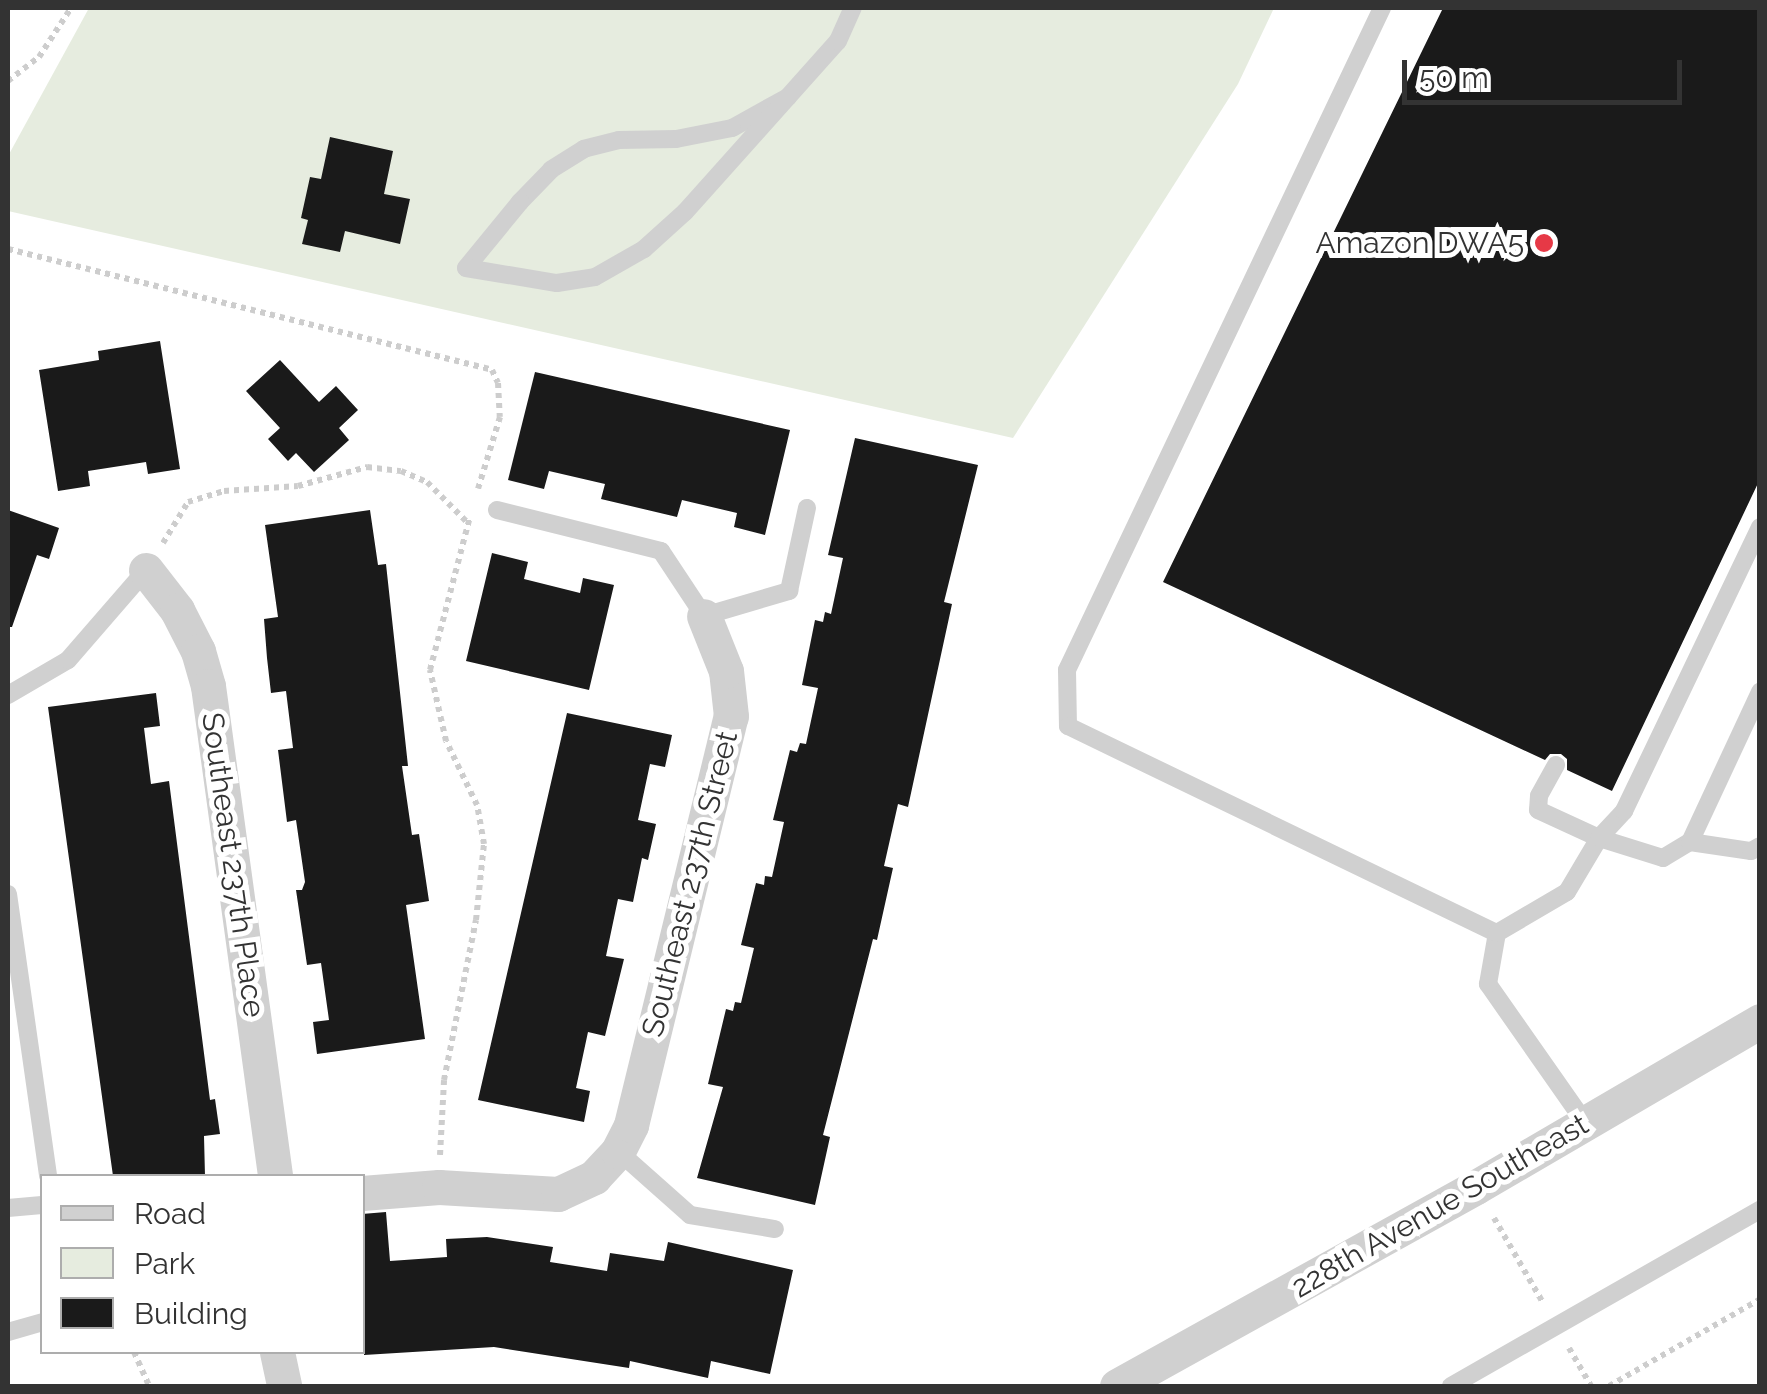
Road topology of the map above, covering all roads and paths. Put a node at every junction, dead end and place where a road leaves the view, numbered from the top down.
1 (71, 8) edge
2 (853, 8) edge
3 (1382, 8) edge
4 (8, 81) edge
5 (788, 96) junction
6 (8, 248) edge
7 (807, 508) dead end
8 (497, 510) joint
9 (468, 524) junction
10 (1760, 527) edge
11 (146, 570) junction
12 (704, 616) junction
13 (1760, 692) edge
14 (8, 695) edge
15 (1556, 765) dead end
16 (1598, 838) junction
17 (1690, 842) junction
18 (1760, 846) edge
19 (8, 894) edge
20 (1497, 933) junction
21 (1760, 1021) edge
22 (1586, 1124) junction
23 (618, 1151) junction
24 (48, 1174) edge
25 (275, 1174) edge
26 (438, 1187) junction
27 (1476, 1187) junction
28 (365, 1192) edge
29 (40, 1206) edge
30 (8, 1208) edge
31 (1760, 1210) edge
32 (775, 1229) dead end
33 (1760, 1299) edge
34 (40, 1323) edge
35 (1556, 1326) junction
36 (8, 1332) edge
37 (135, 1354) edge
38 (276, 1354) edge
39 (149, 1386) edge
40 (284, 1386) edge
41 (1117, 1386) edge
42 (1451, 1386) edge
43 (1590, 1386) edge
44 (1609, 1386) edge

1 - 4 path
2 - 5 lane
3 - 20 lane
5 - 5 lane
6 - 9 path
7 - 12 lane
8 - 9 path
8 - 12 lane
9 - 11 path
9 - 26 path
10 - 16 lane
11 - 14 lane
11 - 25 street, Southeast 237th Place
12 - 23 street, Southeast 237th Street
13 - 17 lane
15 - 16 lane
16 - 17 lane
16 - 20 lane
17 - 18 lane
19 - 24 lane
20 - 22 lane
21 - 22 street, 228th Avenue Southeast
22 - 27 street, 228th Avenue Southeast
23 - 26 street
23 - 32 lane
26 - 28 street
27 - 35 path
27 - 41 street, 228th Avenue Southeast
29 - 30 lane
31 - 35 lane
33 - 44 path
34 - 36 lane
35 - 42 lane
35 - 43 path
37 - 39 path
38 - 40 street

